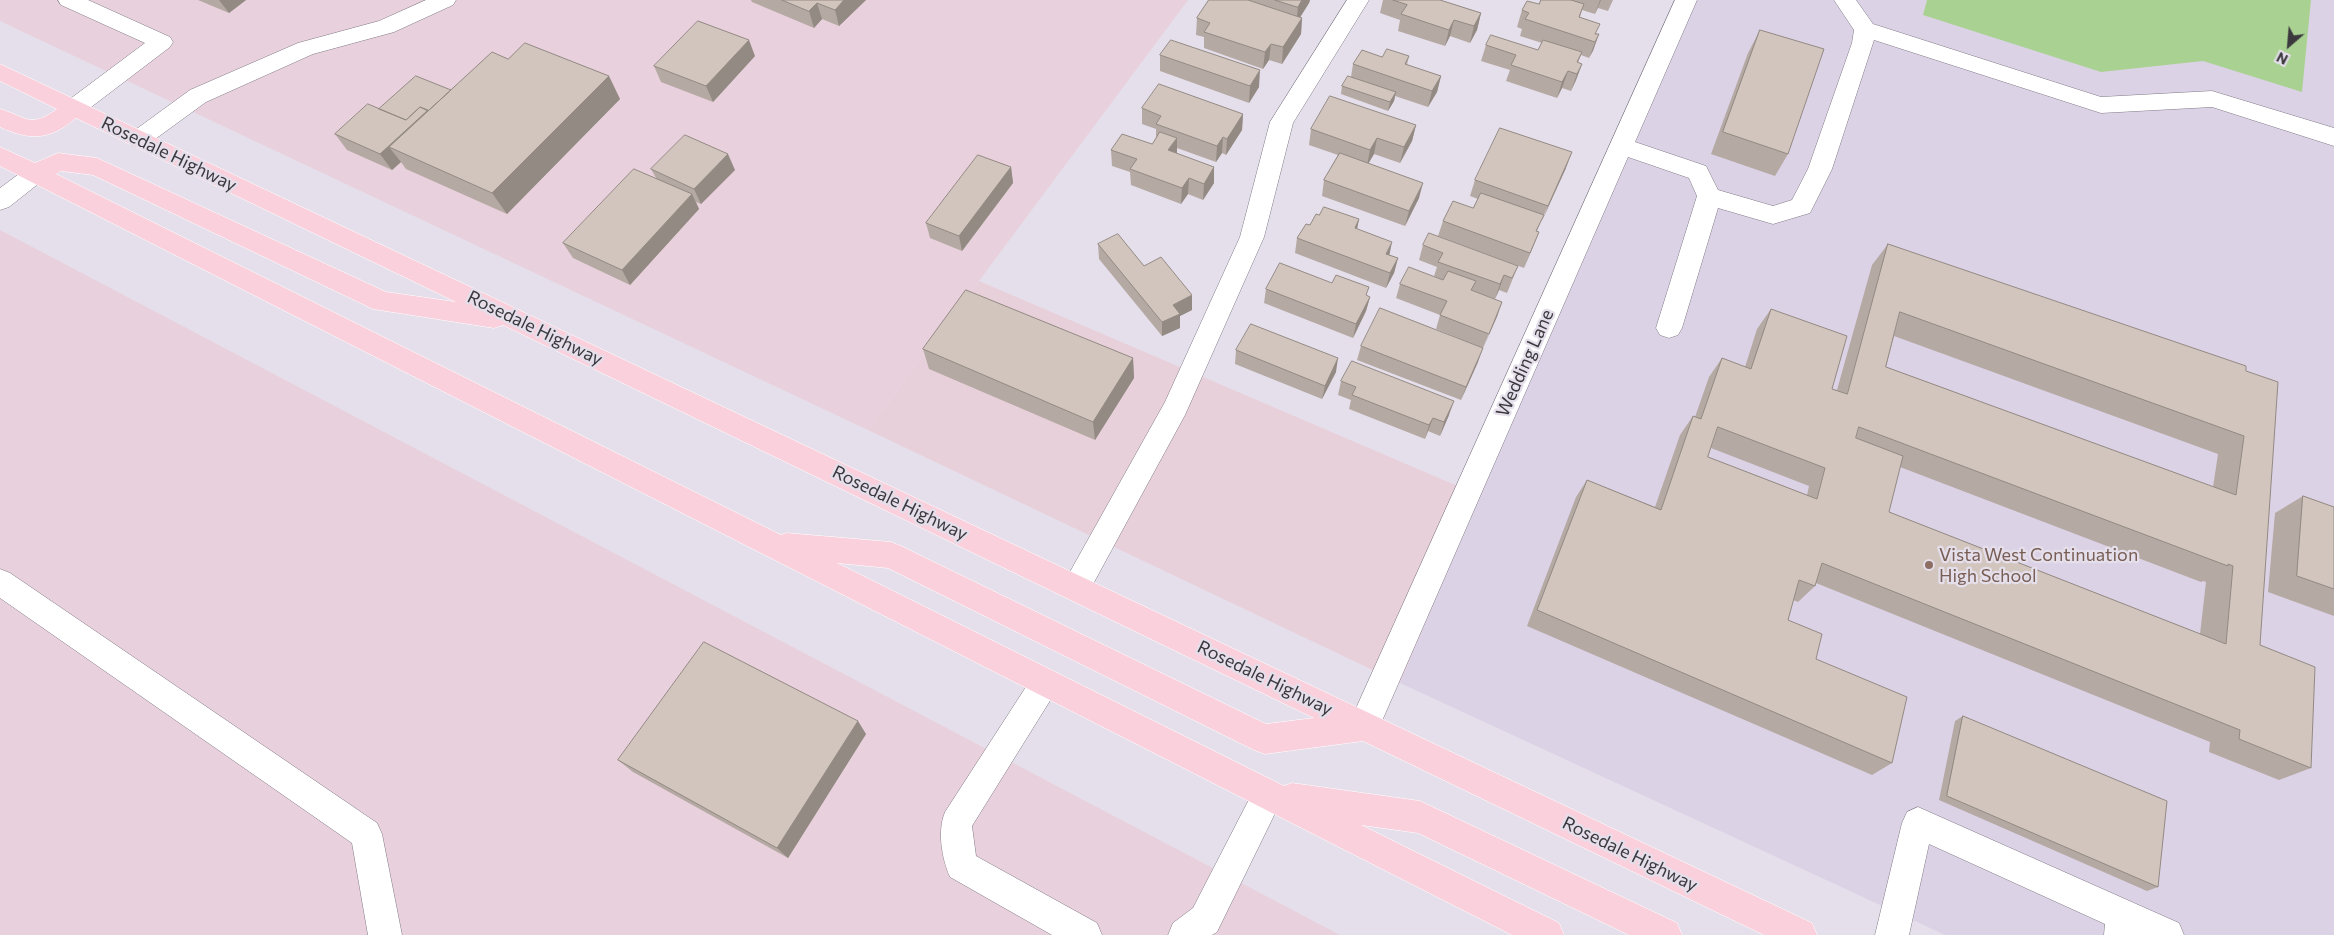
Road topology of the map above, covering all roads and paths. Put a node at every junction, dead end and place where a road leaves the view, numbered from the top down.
1 (69, 0) edge
2 (445, 0) edge
3 (1358, 0) edge
4 (1686, 0) edge
5 (1845, 0) edge
6 (1865, 29) junction
7 (0, 72) edge
8 (74, 108) junction
9 (0, 117) edge
10 (2334, 137) edge
11 (139, 139) junction
12 (1621, 146) junction
13 (0, 156) edge
14 (35, 174) junction
15 (1709, 196) junction
16 (0, 201) edge
17 (520, 321) junction
18 (1668, 328) dead end
19 (772, 545) junction
20 (0, 582) edge
21 (1076, 588) junction
22 (1046, 683) junction
23 (1364, 726) junction
24 (1268, 795) junction
25 (2122, 925) edge
26 (385, 935) edge
27 (1085, 935) edge
28 (1185, 935) edge
29 (1547, 935) edge
30 (1665, 935) edge
31 (1800, 935) edge
32 (1892, 935) edge
33 (2167, 935) edge

1 - 8 street
2 - 11 street
3 - 21 street
4 - 12 street, Wedding Lane
5 - 6 street
6 - 10 street
6 - 15 street
7 - 8 main road, Rosedale Highway
8 - 9 main road
8 - 11 main road, Rosedale Highway
11 - 17 main road, Rosedale Highway
12 - 15 street
12 - 23 street, Wedding Lane
13 - 14 main road
14 - 16 street
14 - 17 main road
14 - 19 main road
15 - 18 street
17 - 21 main road, Rosedale Highway
19 - 22 main road
19 - 23 main road
20 - 26 street
21 - 23 main road, Rosedale Highway
22 - 24 main road
22 - 27 street
23 - 31 main road, Rosedale Highway
24 - 28 street
24 - 29 main road
24 - 30 main road
25 - 32 street
25 - 33 street

